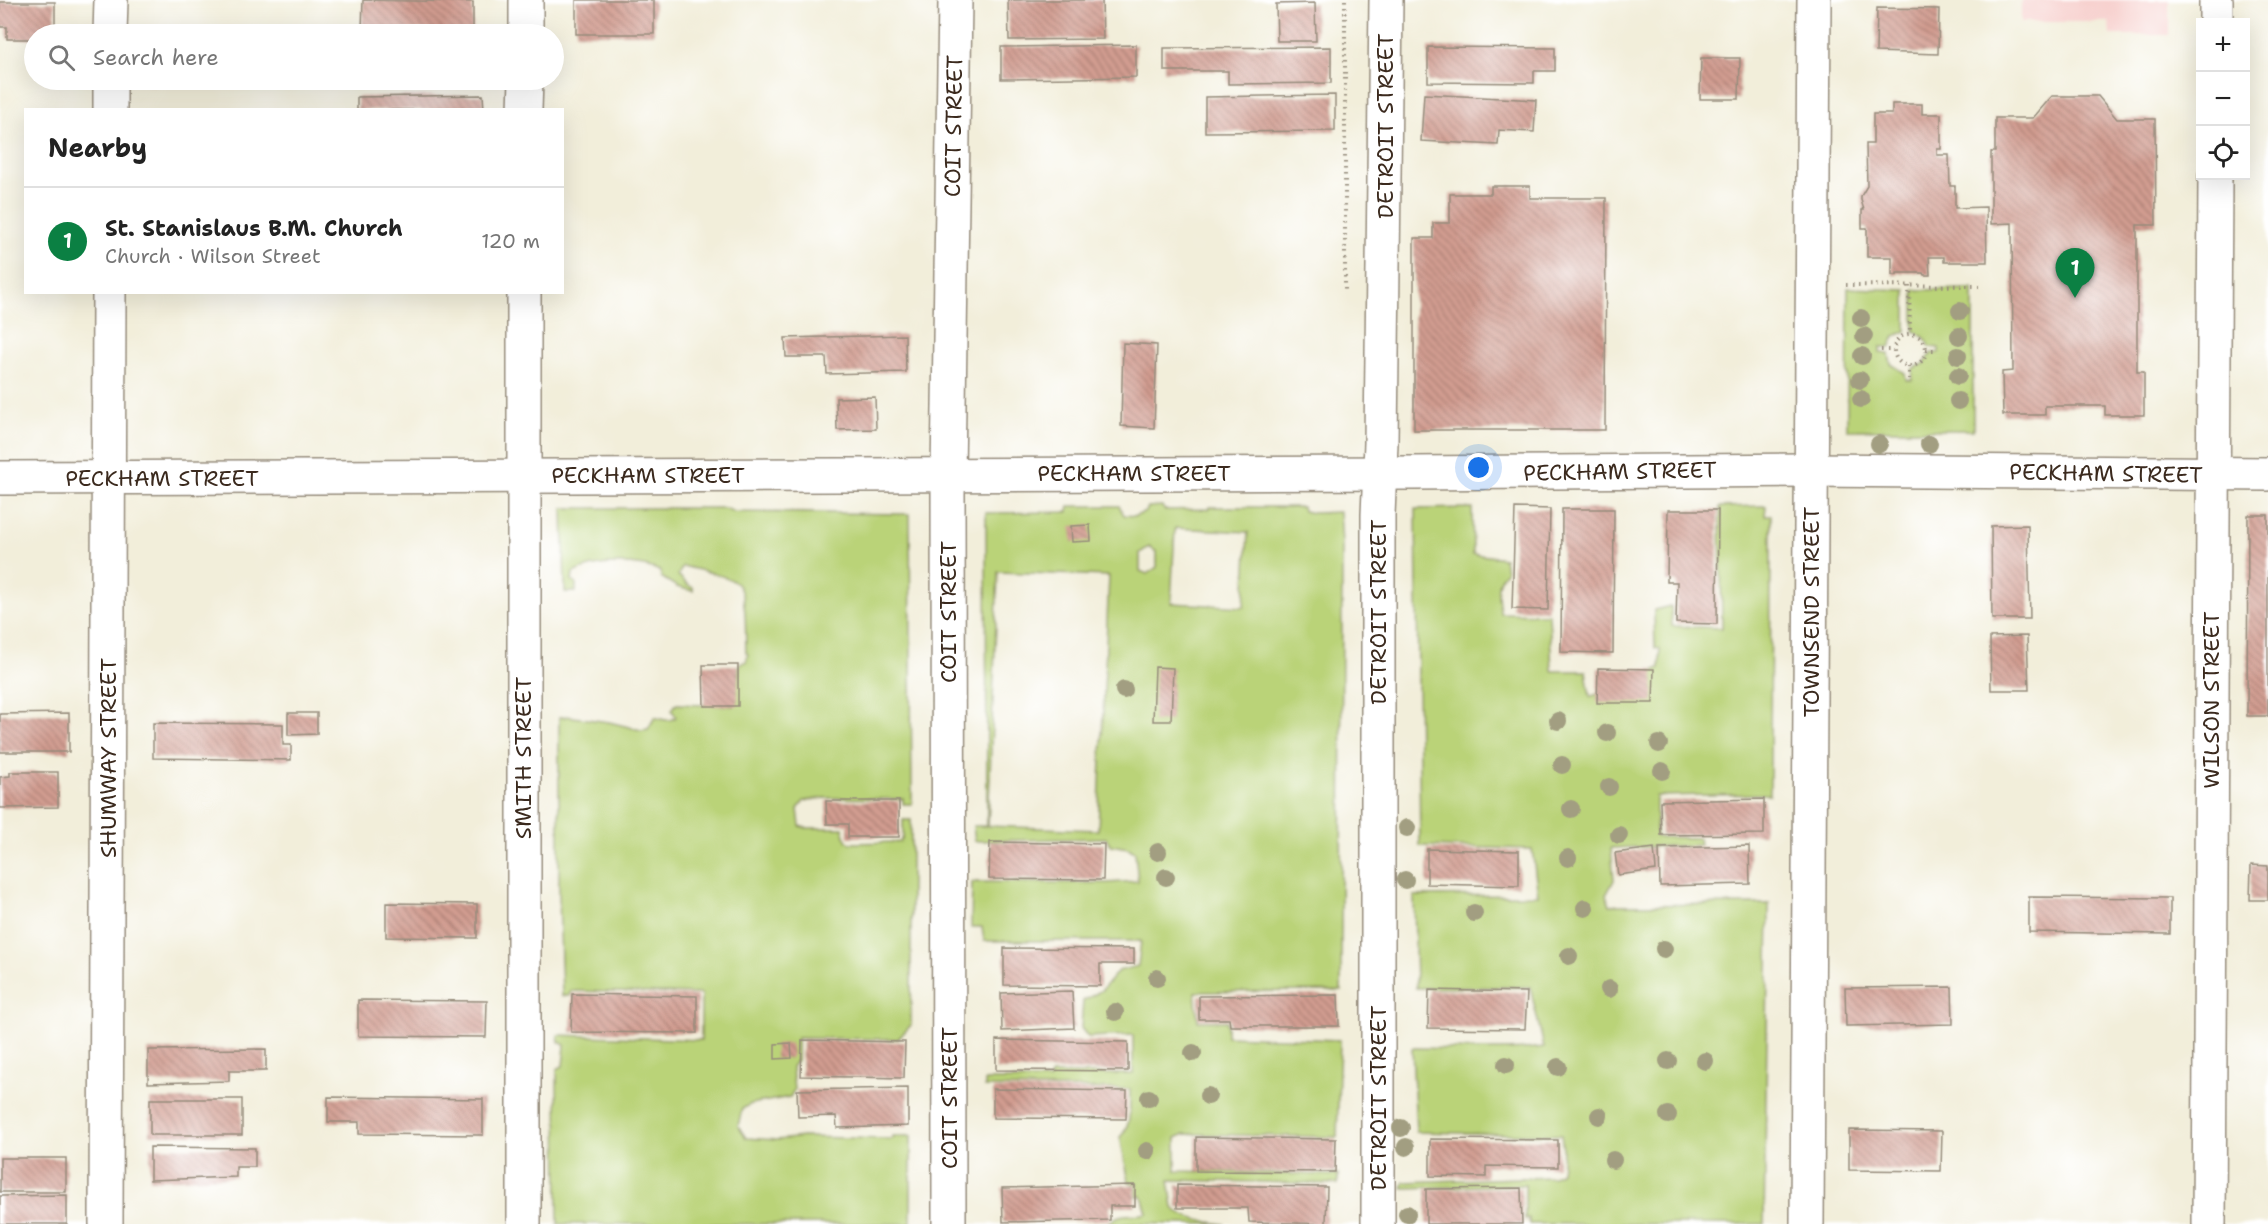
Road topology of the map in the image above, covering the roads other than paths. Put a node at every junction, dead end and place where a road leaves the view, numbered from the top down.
1 (111, 0) edge
2 (526, 0) edge
3 (955, 0) edge
4 (1386, 0) edge
5 (1814, 0) edge
6 (2216, 0) edge
7 (2216, 18) edge
8 (110, 24) edge
9 (526, 24) edge
10 (110, 90) edge
11 (526, 90) edge
12 (110, 108) edge
13 (525, 108) edge
14 (2215, 180) edge
15 (110, 294) edge
16 (524, 294) edge
17 (1812, 470) junction
18 (1381, 472) junction
19 (948, 474) junction
20 (2212, 474) junction
21 (2268, 474) edge
22 (523, 476) junction
23 (0, 478) edge
24 (109, 478) junction
25 (106, 1224) edge
26 (524, 1224) edge
27 (949, 1224) edge
28 (1378, 1224) edge
29 (1807, 1224) edge
30 (2209, 1224) edge

1 - 8 street
2 - 9 street
3 - 19 street, COIT STREET
4 - 18 street, DETROIT STREET
5 - 17 street, TOWNSEND STREET
6 - 7 street
10 - 12 street
11 - 13 street
14 - 20 street, WILSON STREET
15 - 24 street, SHUMWAY STREET
16 - 22 street, SMITH STREET
17 - 18 street, PECKHAM STREET
17 - 20 street, PECKHAM STREET
17 - 29 street, TOWNSEND STREET
18 - 19 street, PECKHAM STREET
18 - 28 street, DETROIT STREET
19 - 22 street, PECKHAM STREET
19 - 27 street, COIT STREET
20 - 21 street, PECKHAM STREET
20 - 30 street, WILSON STREET
22 - 24 street, PECKHAM STREET
22 - 26 street, SMITH STREET
23 - 24 street, PECKHAM STREET
24 - 25 street, SHUMWAY STREET

